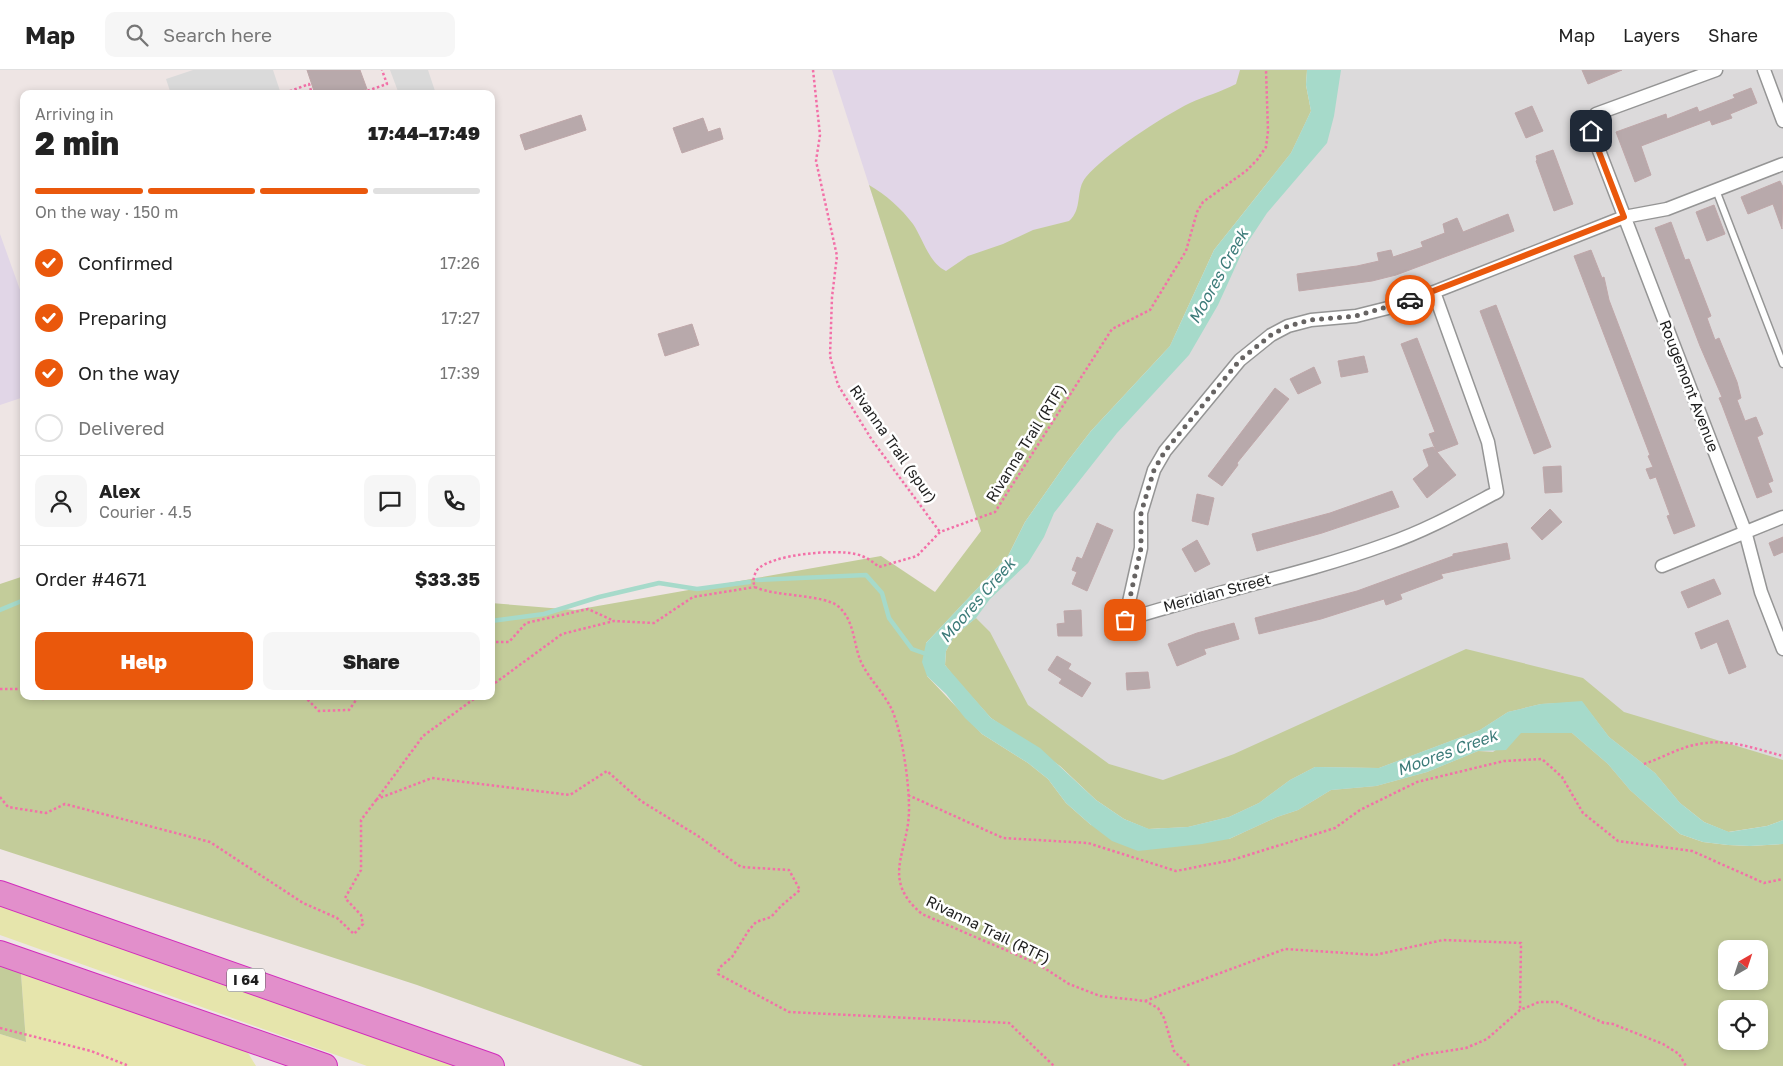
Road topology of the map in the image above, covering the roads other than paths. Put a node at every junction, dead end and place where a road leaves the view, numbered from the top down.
1 (1716, 70) edge
2 (1764, 70) edge
3 (1783, 121) edge
4 (1783, 164) edge
5 (1716, 190) junction
6 (1624, 217) junction
7 (1434, 292) junction
8 (1783, 364) edge
9 (1783, 517) edge
10 (1745, 531) junction
11 (1662, 566) dead end
12 (1783, 649) edge
13 (0, 893) edge
14 (0, 953) edge
15 (325, 1066) edge
16 (492, 1066) edge

1 - 6 street, Rougemont Avenue
2 - 3 street
4 - 5 street, Meridian Street
5 - 6 street, Meridian Street
5 - 8 lane
6 - 7 street, Meridian Street
6 - 10 street, Rougemont Avenue
7 - 7 street, Meridian Street
9 - 10 street
10 - 11 street
10 - 12 street, Rougemont Avenue
13 - 16 highway, I 64
14 - 15 highway

